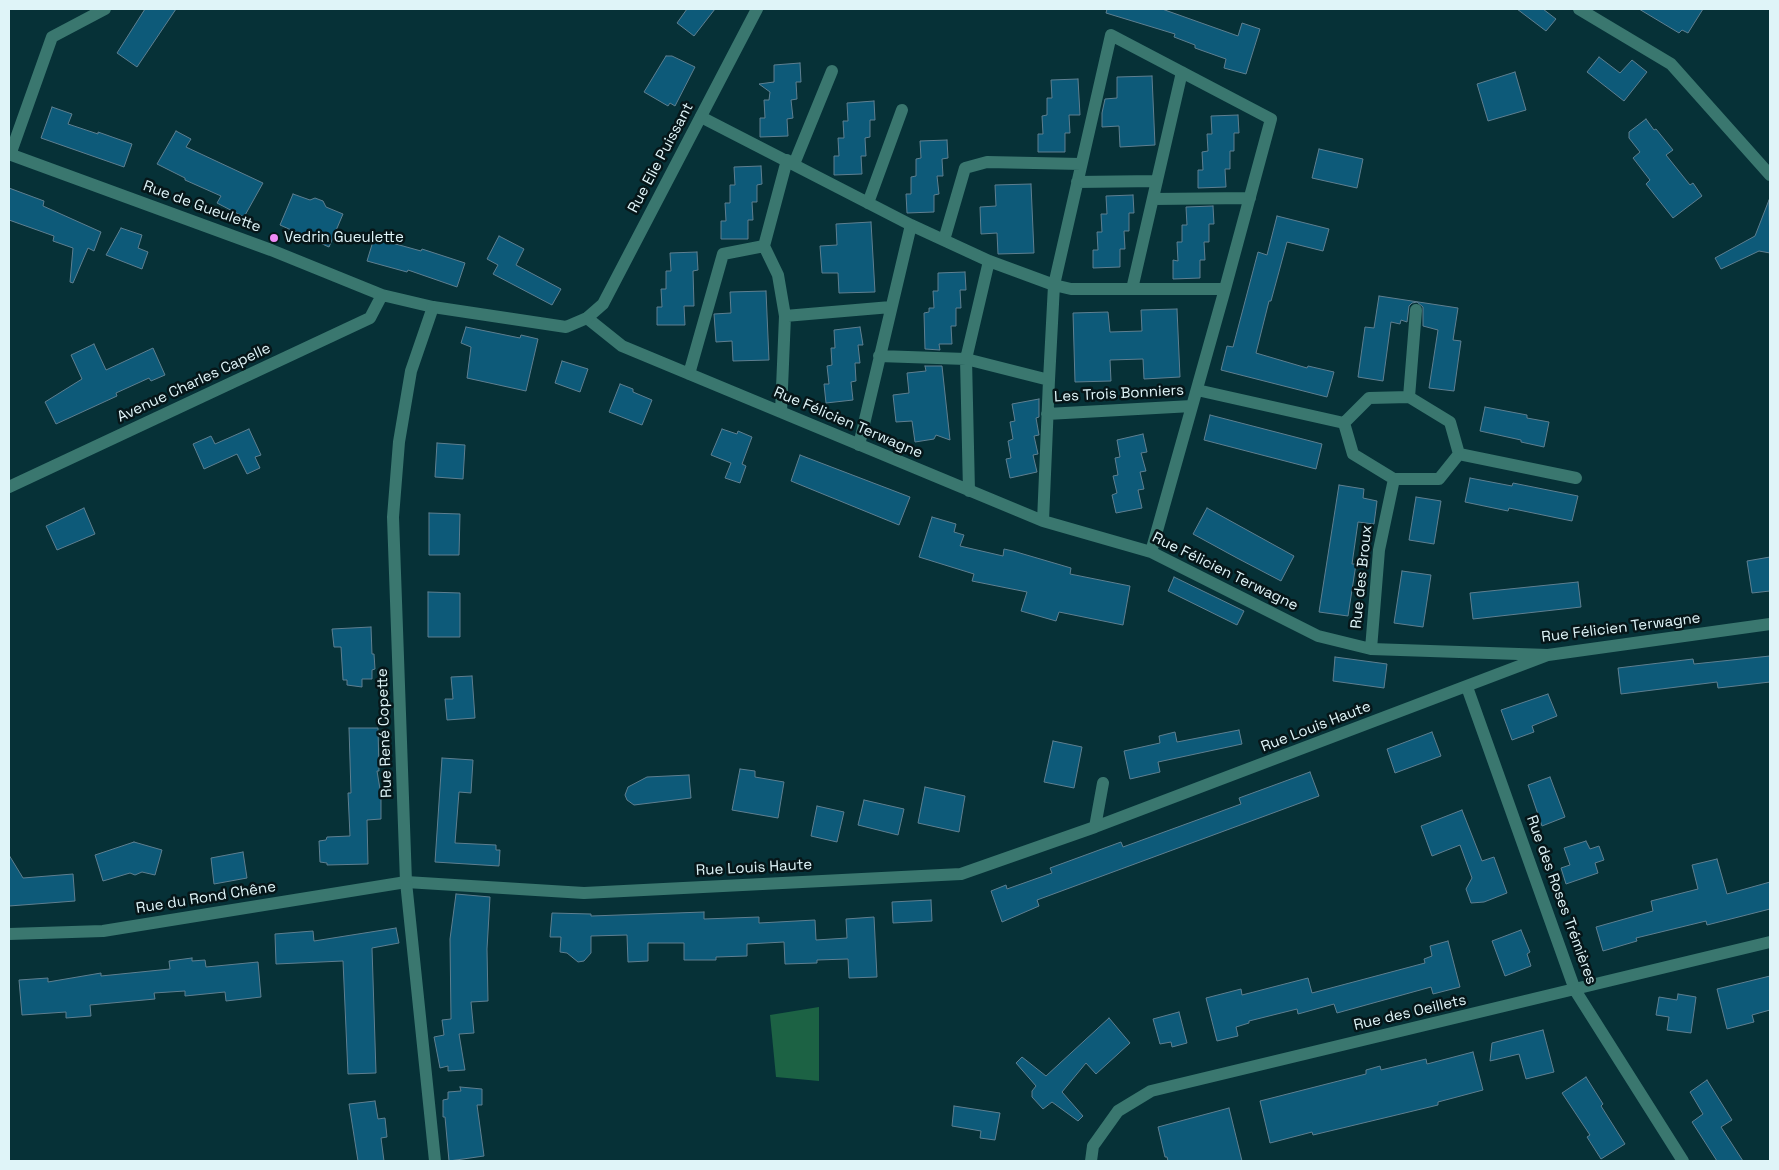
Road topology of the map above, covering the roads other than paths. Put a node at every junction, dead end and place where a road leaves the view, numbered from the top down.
1 (105, 9) edge
2 (757, 9) edge
3 (1579, 9) edge
4 (832, 71) dead end
5 (1182, 72) junction
6 (902, 110) dead end
7 (702, 117) junction
8 (9, 155) edge
9 (791, 162) junction
10 (1081, 164) junction
11 (1770, 175) edge
12 (1157, 181) junction
13 (1077, 182) junction
14 (1250, 198) junction
15 (1153, 199) junction
16 (868, 202) junction
17 (911, 225) junction
18 (944, 240) junction
19 (764, 246) junction
20 (989, 261) junction
21 (1054, 285) junction
22 (1132, 289) junction
23 (1226, 289) junction
24 (382, 295) junction
25 (433, 307) junction
26 (891, 307) junction
27 (1416, 310) dead end
28 (785, 316) junction
29 (587, 318) junction
30 (879, 356) junction
31 (966, 359) junction
32 (689, 374) junction
33 (1048, 380) junction
34 (1197, 390) junction
35 (1409, 397) junction
36 (1192, 406) junction
37 (780, 412) junction
38 (1047, 414) junction
39 (1344, 423) junction
40 (859, 445) junction
41 (1459, 454) junction
42 (1576, 478) dead end
43 (1394, 479) junction
44 (9, 487) edge
45 (969, 491) junction
46 (1043, 522) junction
47 (1152, 552) junction
48 (1770, 624) edge
49 (1371, 649) junction
50 (1548, 655) junction
51 (1468, 687) junction
52 (1103, 783) dead end
53 (1095, 827) junction
54 (406, 882) junction
55 (9, 934) edge
56 (1770, 942) edge
57 (1575, 990) junction
58 (435, 1161) edge
59 (1091, 1161) edge
60 (1683, 1161) edge

1 - 8 street
2 - 7 street, Rue Elie Puissant
3 - 11 street
4 - 9 street
5 - 10 street, Les Trois Bonniers
5 - 12 street
5 - 14 street, Les Trois Bonniers
6 - 16 street
7 - 9 street
7 - 29 street, Rue Elie Puissant
8 - 24 street, Rue de Gueulette
9 - 16 street
9 - 19 street
10 - 13 street, Les Trois Bonniers
10 - 18 street
12 - 13 street
12 - 15 street
13 - 21 street, Les Trois Bonniers
14 - 15 street
14 - 23 street, Les Trois Bonniers
15 - 22 street
16 - 17 street
17 - 18 street
17 - 26 street
18 - 20 street
19 - 28 street
19 - 32 street
20 - 21 street
20 - 31 street
21 - 22 street
21 - 33 street, Les Trois Bonniers
22 - 23 street
23 - 34 street, Les Trois Bonniers
24 - 25 street, Rue de Gueulette
24 - 44 street, Avenue Charles Capelle
25 - 29 street, Rue de Gueulette
25 - 54 street, Rue René Copette
26 - 28 street
26 - 30 street
27 - 35 street
28 - 37 street
29 - 32 street, Rue Félicien Terwagne
30 - 31 street, Les Trois Bonniers
30 - 40 street
31 - 33 street, Les Trois Bonniers
31 - 45 street
32 - 37 street, Rue Félicien Terwagne
33 - 38 street, Les Trois Bonniers
34 - 36 street, Les Trois Bonniers
34 - 39 street
35 - 39 street
35 - 41 street
36 - 38 street, Les Trois Bonniers
36 - 47 street, Les Trois Bonniers
37 - 40 street, Rue Félicien Terwagne
38 - 46 street, Les Trois Bonniers
39 - 43 street
40 - 45 street, Rue Félicien Terwagne
41 - 42 street
41 - 43 street
43 - 49 street, Rue des Broux
45 - 46 street, Rue Félicien Terwagne
46 - 47 street, Rue Félicien Terwagne
47 - 49 street, Rue Félicien Terwagne
48 - 50 street, Rue Félicien Terwagne
49 - 50 street, Rue Félicien Terwagne
50 - 51 street, Rue Louis Haute
51 - 53 street, Rue Louis Haute
51 - 57 street, Rue des Roses Trémières
52 - 53 street
53 - 54 street, Rue Louis Haute
54 - 55 street, Rue du Rond Chêne
54 - 58 street, Rue René Copette
56 - 57 street, Rue des Oeillets
57 - 59 street, Rue des Oeillets
57 - 60 street, Rue des Roses Trémières

